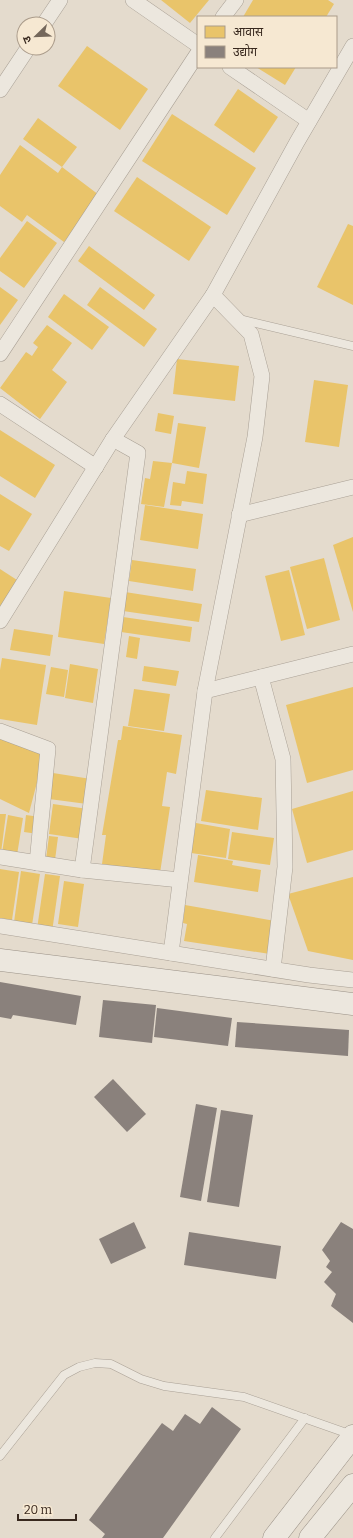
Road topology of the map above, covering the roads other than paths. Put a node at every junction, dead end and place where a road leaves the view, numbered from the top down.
1 (60, 0) edge
2 (133, 0) edge
3 (236, 0) edge
4 (49, 16) edge
5 (224, 16) edge
6 (197, 44) edge
7 (353, 46) edge
8 (197, 55) edge
9 (23, 56) edge
10 (231, 68) edge
11 (0, 90) edge
12 (308, 121) junction
13 (213, 295) junction
14 (235, 318) junction
15 (353, 346) edge
16 (0, 354) edge
17 (0, 404) edge
18 (113, 439) junction
19 (96, 467) junction
20 (353, 487) edge
21 (239, 515) junction
22 (0, 621) edge
23 (353, 654) edge
24 (261, 677) junction
25 (205, 691) junction
26 (0, 731) edge
27 (0, 857) edge
28 (36, 863) junction
29 (82, 870) junction
30 (180, 880) junction
31 (0, 926) edge
32 (171, 953) junction
33 (0, 960) edge
34 (273, 969) junction
35 (353, 980) edge
36 (353, 1004) edge
37 (305, 1418) junction
38 (353, 1436) edge
39 (0, 1456) edge
40 (353, 1485) edge
41 (215, 1538) edge
42 (274, 1538) edge
43 (310, 1538) edge

1 - 4 street
2 - 6 street
3 - 5 street
7 - 12 street
8 - 16 street
9 - 11 street
10 - 12 street
12 - 13 street
13 - 14 street
13 - 18 street
14 - 15 lane
14 - 21 street
17 - 19 street
18 - 19 street
18 - 29 street
19 - 22 street
20 - 21 street
21 - 25 street
23 - 24 street
24 - 25 street
24 - 34 street
25 - 30 street
26 - 28 street
27 - 28 street
28 - 29 street
29 - 30 street
30 - 32 street
31 - 32 street
32 - 34 street
33 - 36 main road
34 - 35 street
37 - 38 lane
37 - 39 lane
37 - 41 lane
38 - 42 main road
40 - 43 main road

